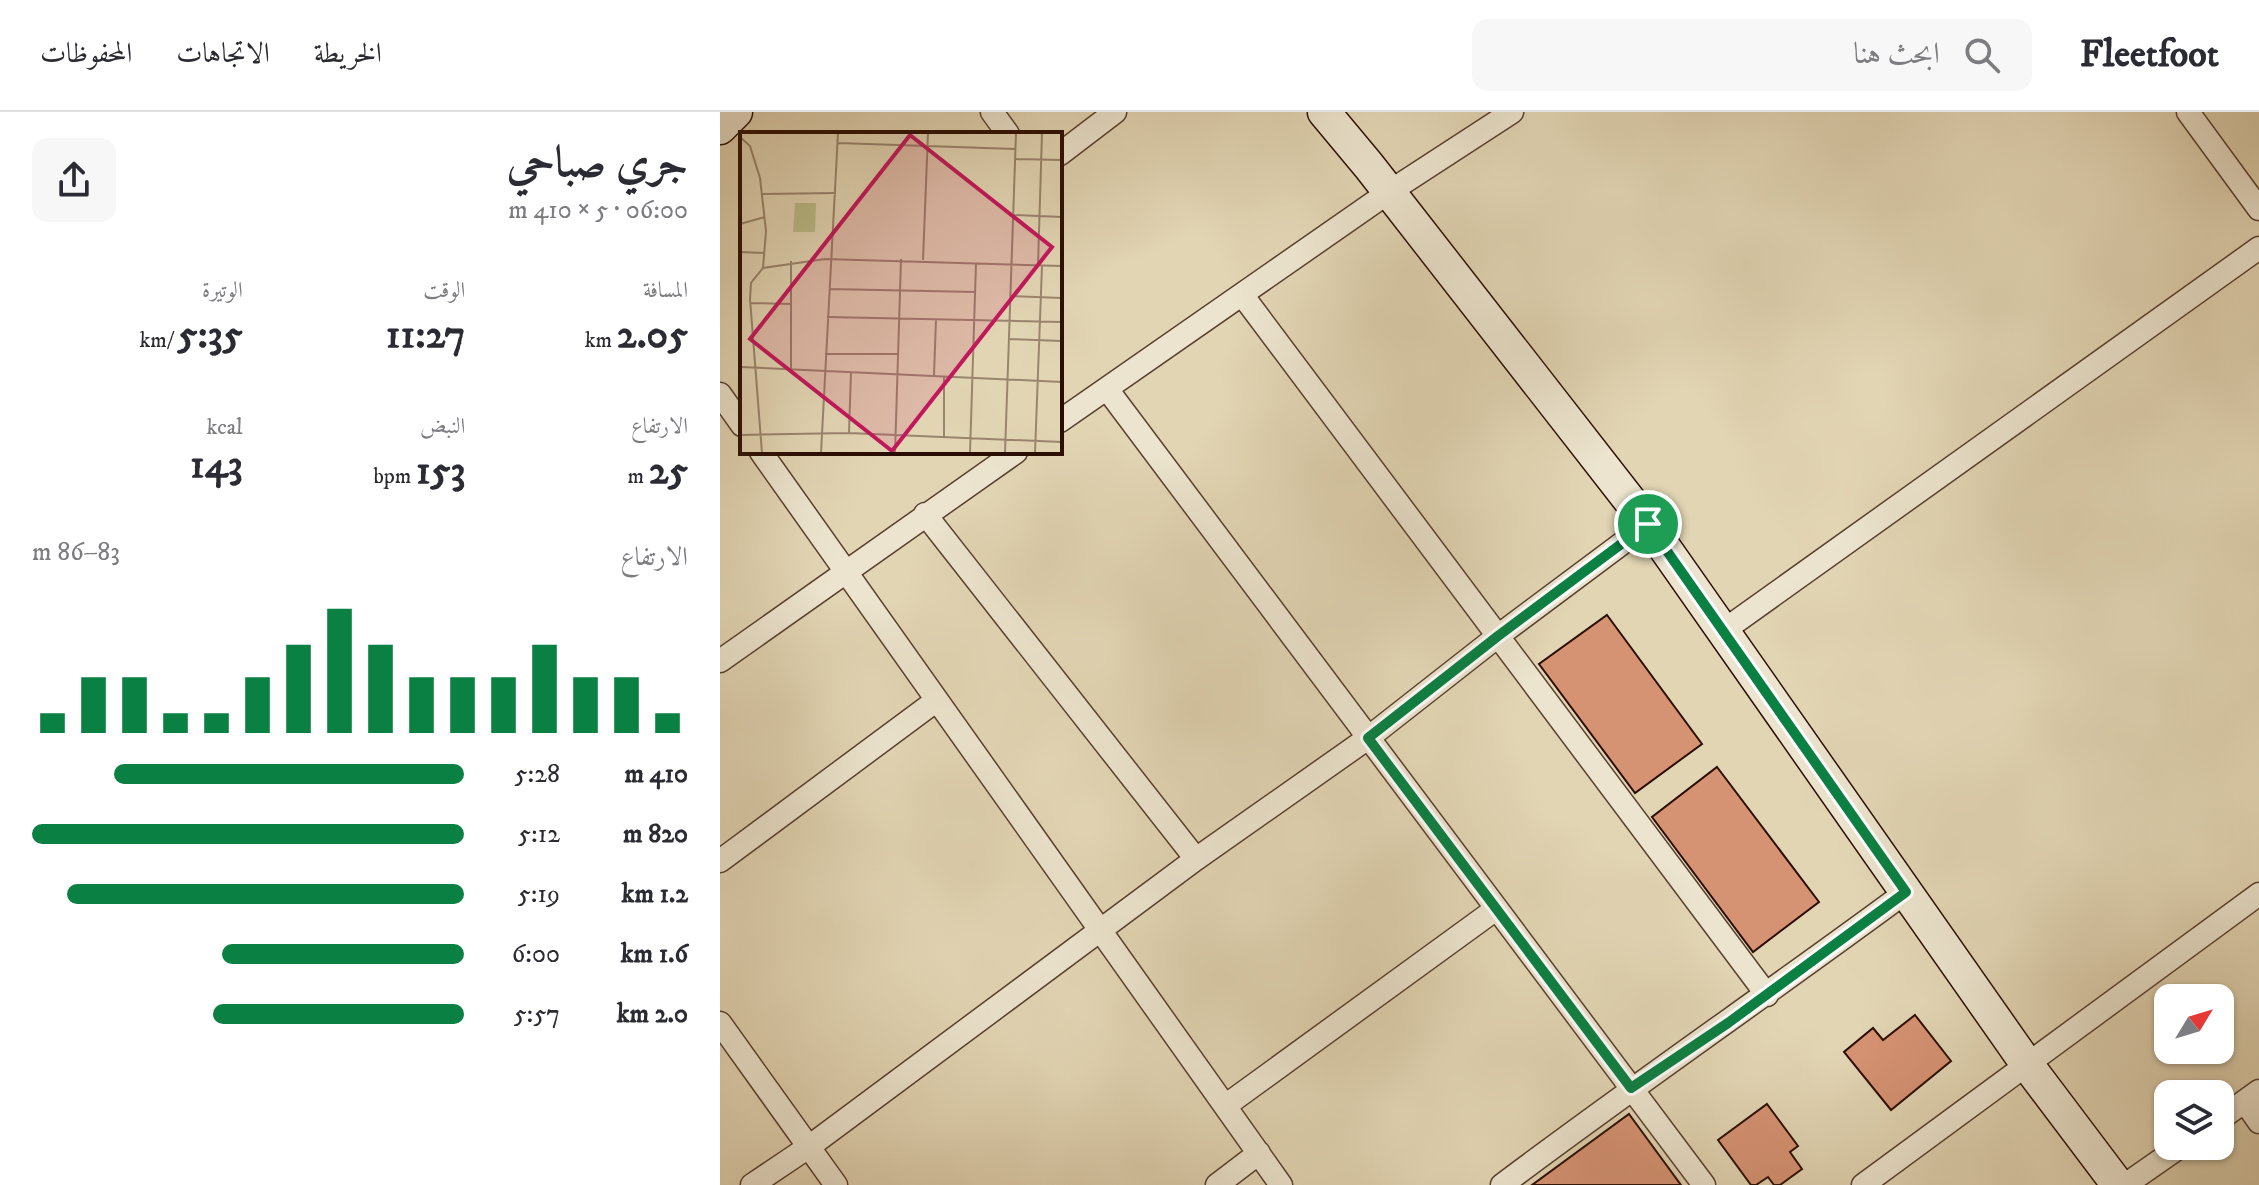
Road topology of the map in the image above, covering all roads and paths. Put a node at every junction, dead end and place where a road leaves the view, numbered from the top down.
1 (736, 112) edge
2 (992, 112) edge
3 (1115, 112) edge
4 (1324, 112) edge
5 (1512, 112) edge
6 (2188, 112) edge
7 (720, 128) edge
8 (1007, 132) edge
9 (1062, 152) edge
10 (1389, 192) junction
11 (2259, 209) edge
12 (2259, 248) edge
13 (1243, 296) junction
14 (1107, 389) junction
15 (720, 394) edge
16 (739, 415) edge
17 (1062, 420) edge
18 (762, 454) edge
19 (1013, 454) edge
20 (925, 514) junction
21 (1648, 524) junction
22 (846, 572) junction
23 (1723, 631) junction
24 (1498, 636) junction
25 (720, 661) edge
26 (937, 700) junction
27 (1368, 738) junction
28 (1196, 859) junction
29 (720, 861) edge
30 (1906, 892) junction
31 (2259, 894) edge
32 (1496, 909) junction
33 (1101, 931) junction
34 (1767, 995) junction
35 (720, 1023) edge
36 (2026, 1063) junction
37 (1631, 1088) junction
38 (2252, 1097) edge
39 (1225, 1106) junction
40 (2234, 1109) edge
41 (2259, 1122) edge
42 (810, 1146) junction
43 (1259, 1153) junction
44 (2161, 1160) edge
45 (1875, 1182) edge
46 (752, 1185) edge
47 (836, 1185) edge
48 (1217, 1185) edge
49 (1281, 1185) edge
50 (1502, 1185) edge
51 (1704, 1185) edge
52 (2118, 1185) edge
53 (2125, 1185) edge

1 - 7 street
2 - 8 street
3 - 9 street
4 - 10 street
5 - 10 street
6 - 11 street
10 - 13 street
10 - 21 street
12 - 23 street
13 - 14 street
13 - 24 street
14 - 17 street
14 - 27 street
15 - 16 street
18 - 22 street
19 - 20 street
20 - 22 street
20 - 28 street
21 - 23 street
21 - 24 street
22 - 25 street
22 - 26 street
23 - 30 street
24 - 27 street
24 - 34 street
26 - 29 street
26 - 33 street
27 - 28 street
27 - 32 street
28 - 33 street
30 - 34 street
30 - 36 street
31 - 36 street
32 - 37 street
32 - 39 street
33 - 39 street
33 - 42 street
34 - 37 street
35 - 42 street
36 - 45 street
36 - 52 street
37 - 50 street
37 - 51 street
38 - 40 street
38 - 41 street
39 - 43 street
42 - 46 street
42 - 47 street
43 - 48 street
43 - 49 street
44 - 53 street

